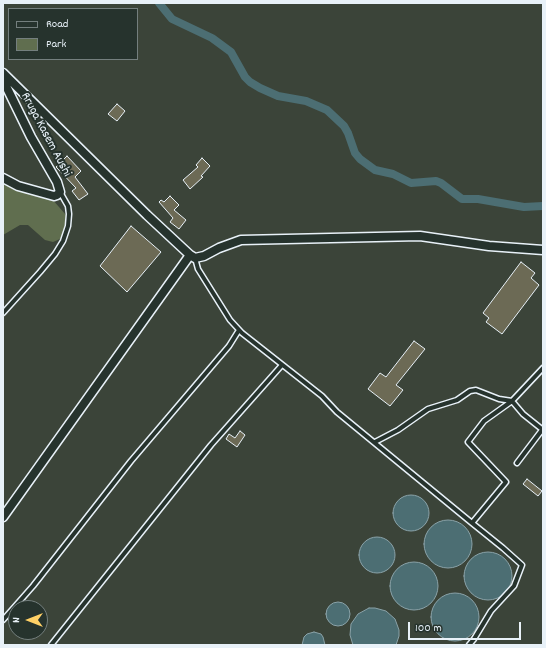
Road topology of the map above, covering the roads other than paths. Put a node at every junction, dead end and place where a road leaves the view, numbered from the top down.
1 (3, 73) edge
2 (3, 76) edge
3 (3, 178) edge
4 (60, 192) junction
5 (543, 250) edge
6 (192, 256) junction
7 (3, 313) edge
8 (239, 330) junction
9 (282, 365) junction
10 (543, 368) edge
11 (512, 401) junction
12 (543, 430) edge
13 (375, 442) junction
14 (517, 463) dead end
15 (3, 518) edge
16 (472, 523) junction
17 (3, 620) edge
18 (51, 645) edge
19 (469, 645) edge

1 - 6 street
2 - 4 street, Rruga Kasem Aushi
3 - 4 street, Rruga Kasem Aushi
4 - 7 lane
5 - 6 street
6 - 8 lane
6 - 15 street
8 - 9 lane
8 - 17 lane
9 - 13 lane
9 - 18 lane
10 - 11 lane
11 - 12 lane
11 - 13 lane
11 - 16 lane
12 - 14 lane
13 - 16 lane
16 - 19 lane

